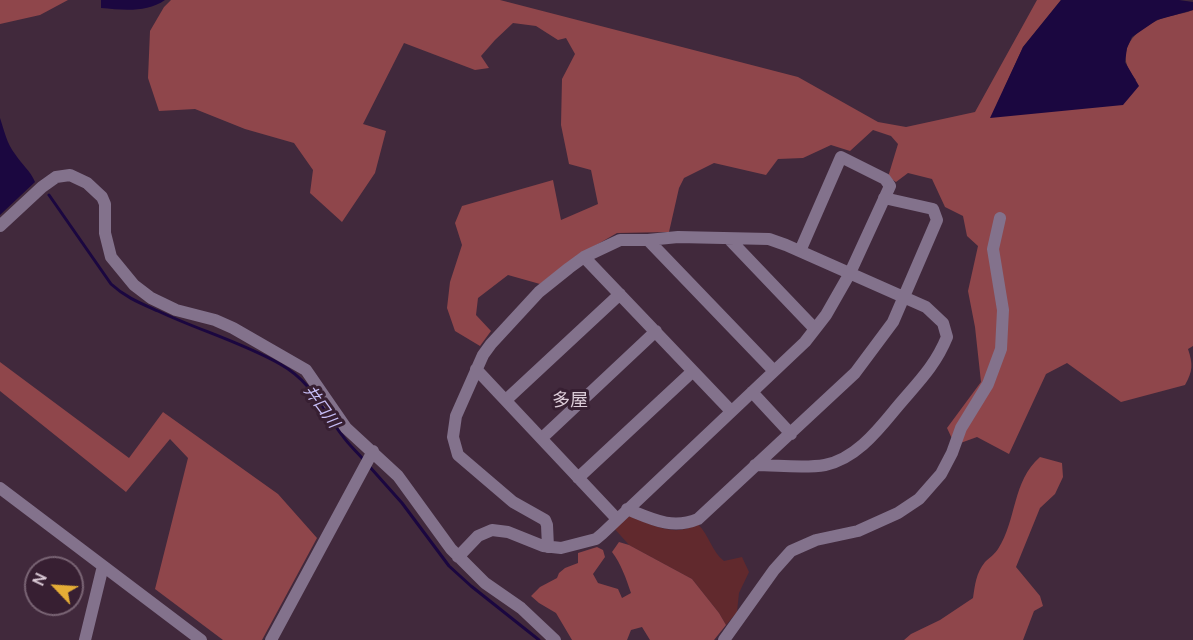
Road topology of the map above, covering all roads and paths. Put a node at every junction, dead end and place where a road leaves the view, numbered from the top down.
1 (884, 198) junction
2 (1000, 218) dead end
3 (0, 226) edge
4 (648, 240) junction
5 (730, 240) junction
6 (800, 251) junction
7 (584, 257) junction
8 (850, 273) junction
9 (620, 294) junction
10 (904, 298) junction
11 (815, 329) junction
12 (656, 331) junction
13 (476, 369) junction
14 (693, 371) junction
15 (774, 371) junction
16 (752, 392) junction
17 (506, 400) junction
18 (731, 411) junction
19 (791, 434) junction
20 (542, 438) junction
21 (373, 452) junction
22 (755, 465) junction
23 (578, 478) junction
24 (0, 488) edge
25 (627, 509) junction
26 (617, 519) junction
27 (548, 547) junction
28 (458, 557) junction
29 (103, 566) junction
30 (85, 640) edge
31 (201, 640) edge
32 (271, 640) edge
33 (555, 640) edge
34 (724, 640) edge

1 - 6 street
1 - 8 street
1 - 10 street
2 - 34 street
3 - 21 street
4 - 5 street
4 - 7 street
4 - 15 street
5 - 6 street
5 - 11 street
6 - 8 street
7 - 9 street
7 - 13 street
8 - 10 street
8 - 11 street
9 - 12 street
9 - 17 street
10 - 19 street
10 - 22 street
11 - 15 street
12 - 14 street
12 - 20 street
13 - 17 street
13 - 27 street
14 - 18 street
14 - 23 street
15 - 16 street
16 - 18 street
16 - 19 street
17 - 20 street
18 - 25 street
19 - 22 street
20 - 23 street
21 - 28 street
21 - 32 street
22 - 25 street
23 - 26 street
24 - 29 street
25 - 26 street
26 - 27 street
27 - 28 street
28 - 33 street
29 - 30 street
29 - 31 street

